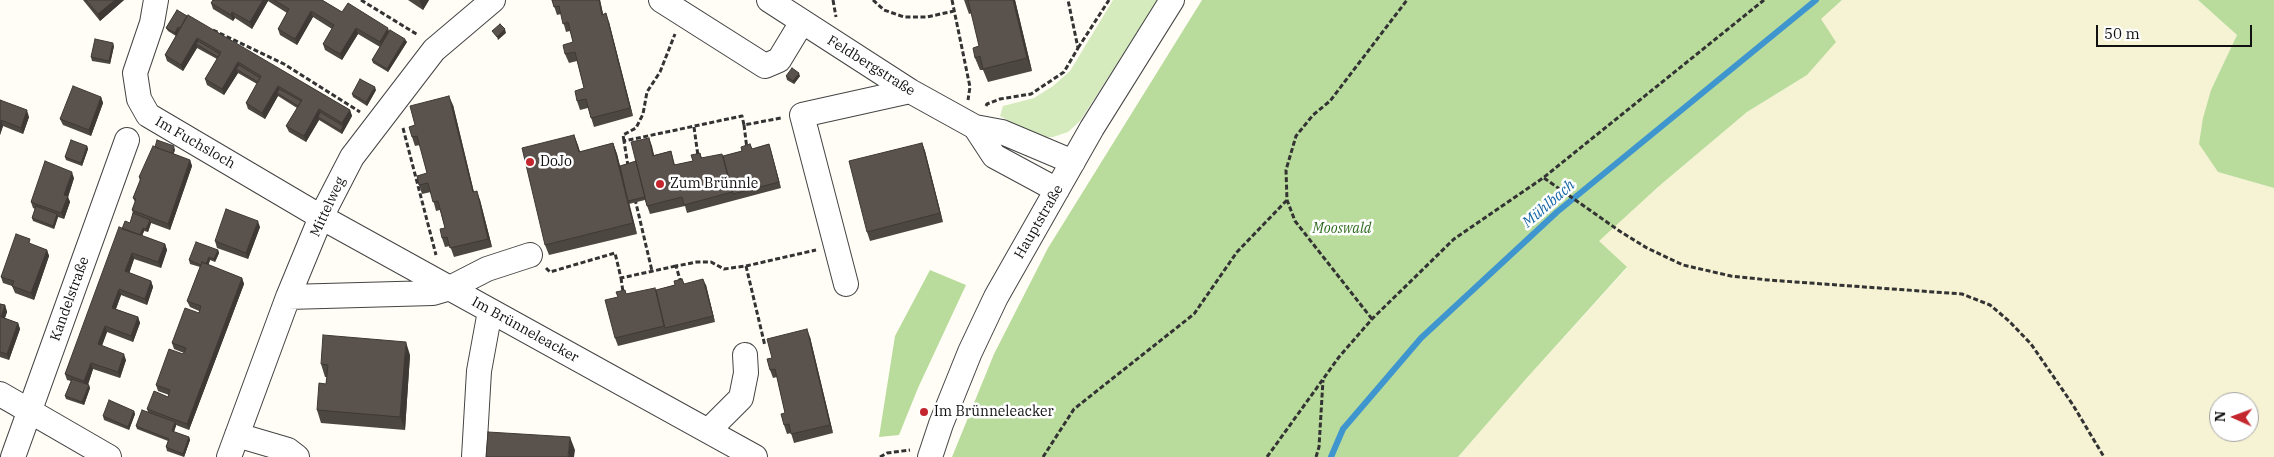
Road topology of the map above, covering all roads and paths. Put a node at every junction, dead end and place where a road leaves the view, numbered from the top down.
1 (156, 0) edge
2 (361, 0) edge
3 (494, 0) edge
4 (661, 0) edge
5 (769, 0) edge
6 (873, 0) edge
7 (952, 0) edge
8 (1068, 0) edge
9 (1109, 0) edge
10 (1172, 0) edge
11 (1407, 0) edge
12 (1764, 0) edge
13 (954, 11) junction
14 (686, 17) junction
15 (802, 22) junction
16 (207, 27) edge
17 (1078, 48) junction
18 (434, 50) junction
19 (910, 91) junction
20 (802, 115) junction
21 (378, 123) junction
22 (970, 124) junction
23 (744, 125) junction
24 (694, 126) junction
25 (403, 127) dead end
26 (127, 140) dead end
27 (624, 141) junction
28 (748, 152) edge
29 (699, 162) edge
30 (1073, 162) junction
31 (628, 167) edge
32 (1543, 178) junction
33 (1057, 190) junction
34 (634, 194) edge
35 (1287, 200) junction
36 (321, 217) junction
37 (836, 246) junction
38 (530, 255) joint
39 (437, 257) dead end
40 (676, 266) junction
41 (746, 266) junction
42 (652, 271) junction
43 (622, 278) junction
44 (846, 284) dead end
45 (681, 286) edge
46 (450, 288) junction
47 (288, 297) junction
48 (624, 299) edge
49 (490, 311) junction
50 (1372, 319) junction
51 (755, 354) joint
52 (1323, 379) junction
53 (0, 394) edge
54 (29, 410) junction
55 (708, 431) junction
56 (237, 435) junction
57 (924, 455) edge
58 (13, 457) edge
59 (109, 457) edge
60 (229, 457) edge
61 (297, 457) edge
62 (474, 457) edge
63 (755, 457) edge
64 (880, 457) edge
65 (1043, 457) edge
66 (1267, 457) edge
67 (1316, 457) edge
68 (2104, 457) edge

1 - 36 street, Im Fuchsloch
2 - 18 path
3 - 18 street, Mittelweg
4 - 14 street
5 - 15 street, Feldbergstraße
6 - 13 path
7 - 13 path
8 - 17 path
9 - 17 path
10 - 30 street, Hauptstraße
11 - 35 path
12 - 32 path
13 - 22 path
14 - 15 street
14 - 27 path
15 - 19 street, Feldbergstraße
16 - 21 path
17 - 22 path
18 - 21 street, Mittelweg
19 - 20 street
19 - 22 street, Feldbergstraße
20 - 23 path
20 - 37 street
21 - 36 street, Mittelweg
22 - 30 street, Feldbergstraße
22 - 33 street, Feldbergstraße
23 - 24 path
23 - 28 path
24 - 27 path
24 - 29 path
25 - 39 path
26 - 54 street, Kandelstraße
27 - 31 path
30 - 33 street, Hauptstraße
32 - 50 path
32 - 68 path
33 - 57 street, Hauptstraße
34 - 42 path
35 - 50 path
35 - 65 path
36 - 46 street, Im Brünneleacker
36 - 47 street, Mittelweg
37 - 41 path
37 - 44 street
38 - 43 path
38 - 46 street
40 - 41 path
40 - 42 path
40 - 45 path
41 - 51 path
42 - 43 path
43 - 48 path
46 - 47 street
46 - 49 street, Im Brünneleacker
47 - 56 street, Mittelweg
49 - 55 street, Im Brünneleacker
49 - 62 street
50 - 52 path
51 - 55 street
52 - 66 path
52 - 67 path
53 - 54 street
54 - 58 street, Kandelstraße
54 - 59 street
55 - 63 street, Im Brünneleacker
56 - 60 street, Mittelweg
56 - 61 street
57 - 64 path

